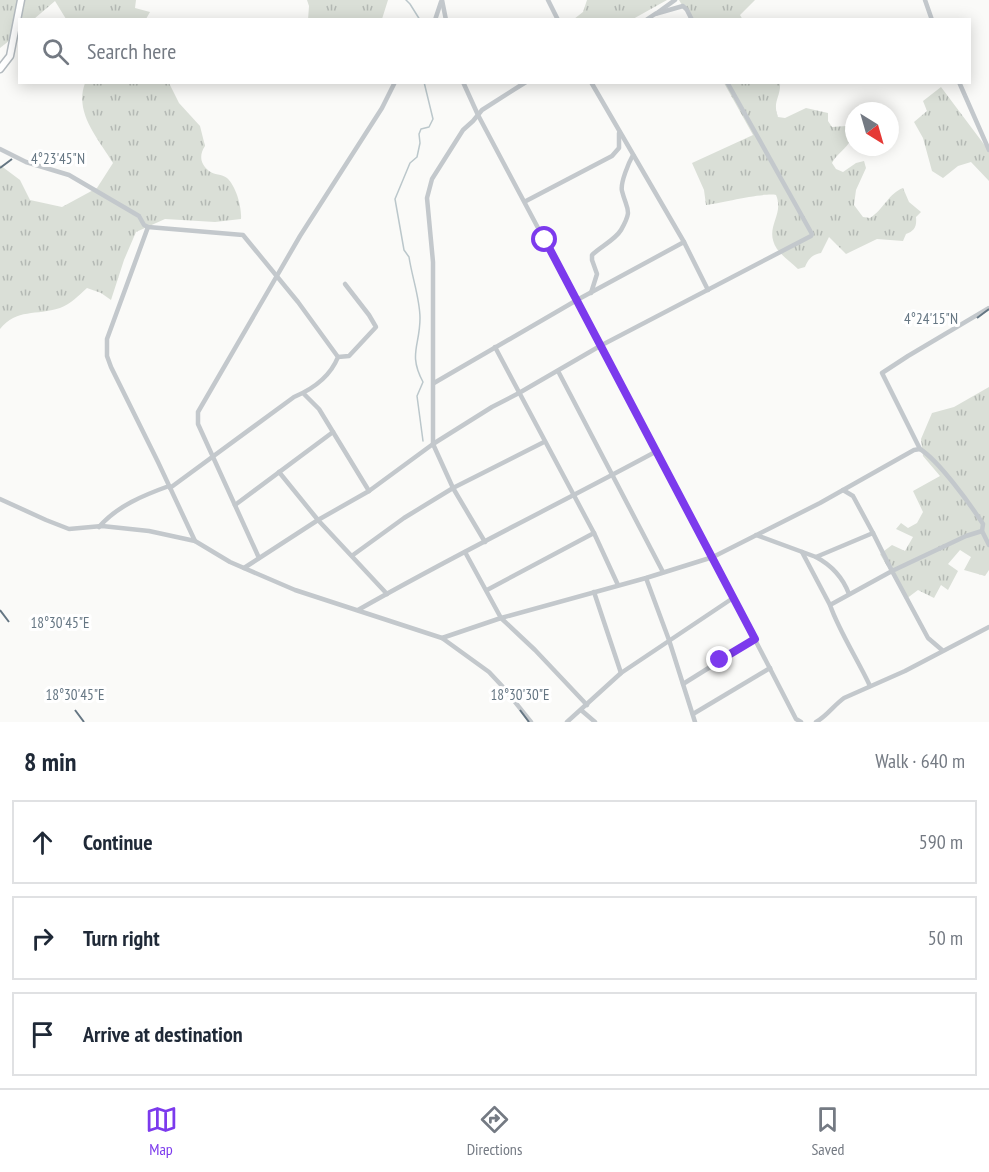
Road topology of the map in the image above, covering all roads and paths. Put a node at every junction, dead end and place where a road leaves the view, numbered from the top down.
1 (21, 0) edge
2 (442, 0) edge
3 (548, 0) edge
4 (675, 0) edge
5 (925, 0) edge
6 (655, 14) junction
7 (436, 18) edge
8 (446, 18) edge
9 (557, 18) edge
10 (649, 18) edge
11 (691, 18) edge
12 (931, 18) edge
13 (0, 69) edge
14 (394, 84) edge
15 (465, 84) edge
16 (523, 84) edge
17 (592, 84) edge
18 (728, 84) edge
19 (960, 84) edge
20 (478, 115) junction
21 (617, 128) junction
22 (0, 149) edge
23 (989, 150) edge
24 (633, 155) junction
25 (526, 201) junction
26 (148, 227) junction
27 (684, 242) junction
28 (276, 277) junction
29 (345, 284) dead end
30 (708, 290) junction
31 (591, 293) junction
32 (577, 300) junction
33 (989, 308) edge
34 (600, 346) junction
35 (495, 347) junction
36 (338, 357) junction
37 (558, 371) junction
38 (434, 383) junction
39 (519, 393) junction
40 (304, 394) junction
41 (333, 432) junction
42 (544, 442) junction
43 (433, 444) junction
44 (920, 449) junction
45 (657, 451) junction
46 (213, 457) junction
47 (279, 472) junction
48 (612, 476) junction
49 (170, 487) junction
50 (453, 488) junction
51 (843, 490) junction
52 (369, 491) junction
53 (573, 494) junction
54 (0, 499) edge
55 (235, 505) junction
56 (318, 520) junction
57 (989, 522) edge
58 (983, 524) junction
59 (99, 527) junction
60 (982, 531) junction
61 (594, 533) junction
62 (873, 533) junction
63 (756, 535) junction
64 (195, 541) junction
65 (485, 542) junction
66 (989, 545) edge
67 (465, 552) junction
68 (801, 552) junction
69 (353, 555) junction
70 (713, 557) junction
71 (816, 557) junction
72 (259, 558) junction
73 (244, 568) junction
74 (892, 571) junction
75 (663, 572) junction
76 (646, 578) junction
77 (618, 585) junction
78 (487, 590) junction
79 (594, 592) junction
80 (387, 594) junction
81 (849, 594) junction
82 (733, 598) junction
83 (830, 605) junction
84 (358, 610) junction
85 (501, 618) junction
86 (989, 627) edge
87 (442, 638) junction
88 (755, 639) junction
89 (669, 640) junction
90 (942, 650) junction
91 (770, 668) junction
92 (621, 673) junction
93 (683, 684) junction
94 (870, 686) junction
95 (587, 705) junction
96 (581, 710) junction
97 (693, 714) junction
98 (797, 721) edge
99 (531, 722) edge
100 (567, 722) edge
101 (595, 722) edge
102 (695, 722) edge
103 (816, 722) edge

1 - 13 street
2 - 7 street
2 - 8 street
3 - 9 street
4 - 6 street
5 - 12 street
6 - 10 street
6 - 11 street
14 - 28 street
15 - 20 street
16 - 20 street
17 - 21 street
18 - 30 street
19 - 23 street
20 - 25 street
20 - 38 street
21 - 24 street
21 - 25 street
22 - 26 street
24 - 27 street
24 - 31 street
25 - 32 street
26 - 28 street
26 - 49 street
27 - 30 street
27 - 31 street
28 - 36 street
28 - 46 street
29 - 36 street
30 - 34 street
31 - 32 street
32 - 34 street
32 - 35 street
33 - 44 street
34 - 37 street
34 - 45 street
35 - 38 street
35 - 39 street
36 - 40 street
37 - 39 street
37 - 48 street
38 - 43 street
39 - 42 street
39 - 43 street
40 - 41 street
40 - 46 street
41 - 47 street
41 - 52 street
42 - 50 street
42 - 53 street
43 - 50 street
43 - 52 street
44 - 51 street
44 - 58 street
45 - 48 street
45 - 70 street
46 - 49 street
46 - 55 street
47 - 55 street
47 - 56 street
48 - 53 street
48 - 75 street
49 - 59 street
49 - 64 street
50 - 65 street
50 - 69 street
51 - 62 street
51 - 63 street
52 - 56 street
53 - 61 street
53 - 65 street
54 - 59 street
55 - 72 street
56 - 69 street
56 - 72 street
57 - 58 street
58 - 60 street
59 - 64 street
60 - 66 street
60 - 74 street
61 - 77 street
61 - 78 street
62 - 71 street
62 - 74 street
63 - 68 street
63 - 70 street
64 - 73 street
65 - 67 street
67 - 78 street
67 - 80 street
68 - 71 street
68 - 83 street
69 - 80 street
70 - 75 street
70 - 82 street
71 - 81 street
72 - 73 street
73 - 84 street
74 - 81 street
74 - 90 street
75 - 76 street
76 - 77 street
76 - 89 street
77 - 79 street
78 - 85 street
79 - 85 street
79 - 92 street
80 - 84 street
81 - 83 street
82 - 88 street
82 - 89 street
83 - 94 street
84 - 87 street
85 - 87 street
85 - 95 street
86 - 90 street
87 - 99 street
88 - 91 street
88 - 93 street
89 - 92 street
89 - 93 street
90 - 94 street
91 - 97 street
91 - 98 street
92 - 95 street
93 - 97 street
94 - 103 street
95 - 96 street
96 - 100 street
96 - 101 street
97 - 102 street

